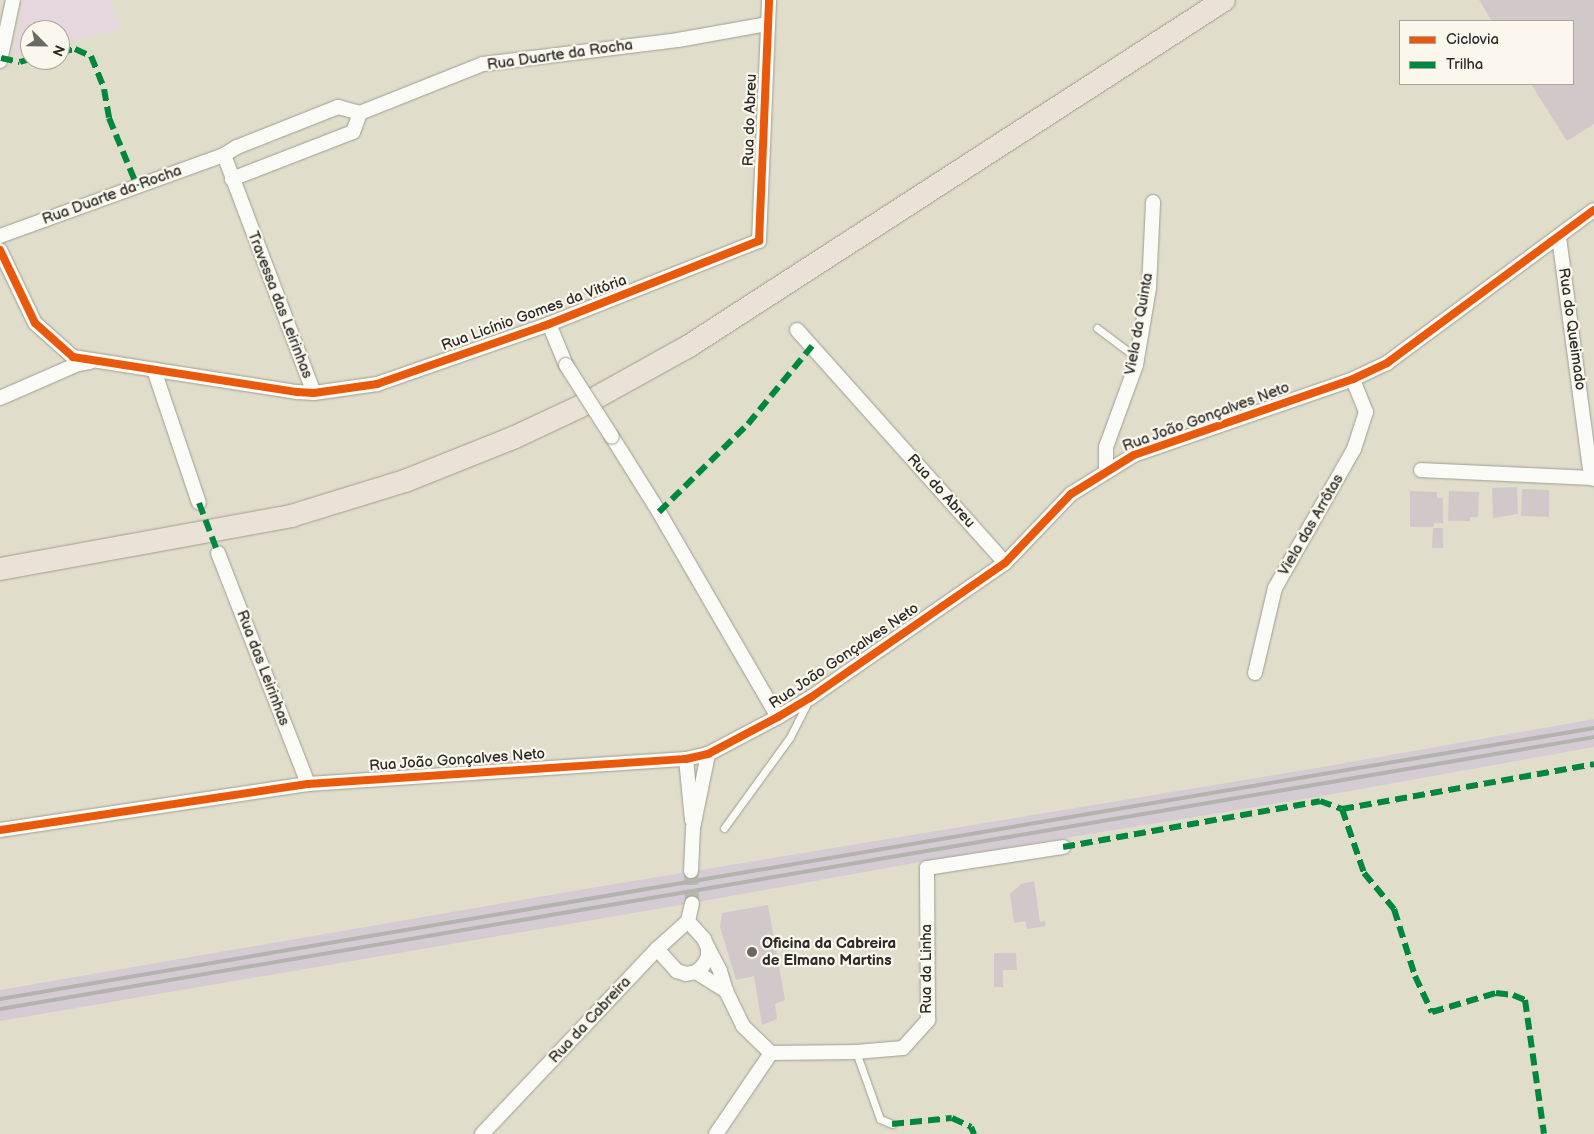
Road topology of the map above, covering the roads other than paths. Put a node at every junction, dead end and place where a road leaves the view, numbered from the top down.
1 (13, 0) edge
2 (769, 0) edge
3 (1224, 0) edge
4 (768, 24) junction
5 (0, 61) edge
6 (360, 113) junction
7 (224, 155) junction
8 (232, 179) junction
9 (1152, 202) dead end
10 (1594, 210) edge
11 (0, 236) edge
12 (1560, 237) junction
13 (759, 241) joint
14 (0, 250) edge
15 (549, 324) junction
16 (1097, 328) dead end
17 (797, 330) dead end
18 (1137, 358) junction
19 (98, 361) junction
20 (154, 370) junction
21 (1353, 379) junction
22 (314, 393) junction
23 (0, 398) edge
24 (1421, 470) dead end
25 (1106, 472) junction
26 (1593, 479) edge
27 (199, 503) dead end
28 (218, 553) dead end
29 (1005, 562) junction
30 (0, 569) edge
31 (1255, 673) dead end
32 (810, 698) junction
33 (778, 718) junction
34 (708, 754) junction
35 (686, 759) junction
36 (308, 784) junction
37 (693, 828) junction
38 (724, 828) dead end
39 (0, 830) edge
40 (1063, 847) dead end
41 (691, 871) tunnel mouth
42 (692, 904) tunnel mouth
43 (688, 920) junction
44 (708, 948) junction
45 (657, 949) junction
46 (696, 972) junction
47 (726, 991) junction
48 (856, 1052) junction
49 (771, 1054) junction
50 (892, 1124) dead end
51 (482, 1134) edge
52 (716, 1134) edge

1 - 5 street
2 - 4 street, Rua do Abreu
3 - 30 main road
4 - 6 street, Rua Duarte da Rocha
4 - 13 street, Rua do Abreu
6 - 7 street, Rua Duarte da Rocha
6 - 8 street
7 - 8 street, Travessa das Leirinhas
7 - 11 street, Rua Duarte da Rocha
8 - 22 street, Travessa das Leirinhas
9 - 18 street, Viela da Quinta
10 - 12 street, Rua João Gonçalves Neto
12 - 21 street, Rua João Gonçalves Neto
12 - 26 street, Rua do Queimado
13 - 15 street, Rua Licínio Gomes da Vitória
14 - 19 street
15 - 22 street, Rua Licínio Gomes da Vitória
15 - 33 street, bridge
16 - 18 lane
17 - 29 street, Rua do Abreu
18 - 25 street, Viela da Quinta
19 - 20 street
19 - 23 street
20 - 22 street, Travessa das Leirinhas
20 - 27 street
21 - 25 street, Rua João Gonçalves Neto
21 - 31 street, Viela das Arrôtas
24 - 26 street
25 - 29 street, Rua João Gonçalves Neto
28 - 36 street, Rua das Leirinhas
29 - 32 street, Rua João Gonçalves Neto
32 - 33 street, Rua João Gonçalves Neto
32 - 38 lane
33 - 34 street, Rua João Gonçalves Neto
34 - 35 street, Rua João Gonçalves Neto
34 - 37 street
35 - 36 street, Rua João Gonçalves Neto
35 - 37 street
36 - 39 street, Rua João Gonçalves Neto
37 - 41 street
40 - 48 street, Rua da Linha
42 - 43 street
43 - 44 street
43 - 45 street, Rua da Cabreira
44 - 46 street
44 - 47 street
45 - 46 street
45 - 51 street, Rua da Cabreira
46 - 47 street
47 - 49 street
48 - 49 street, Rua da Linha
48 - 50 lane
49 - 52 street

